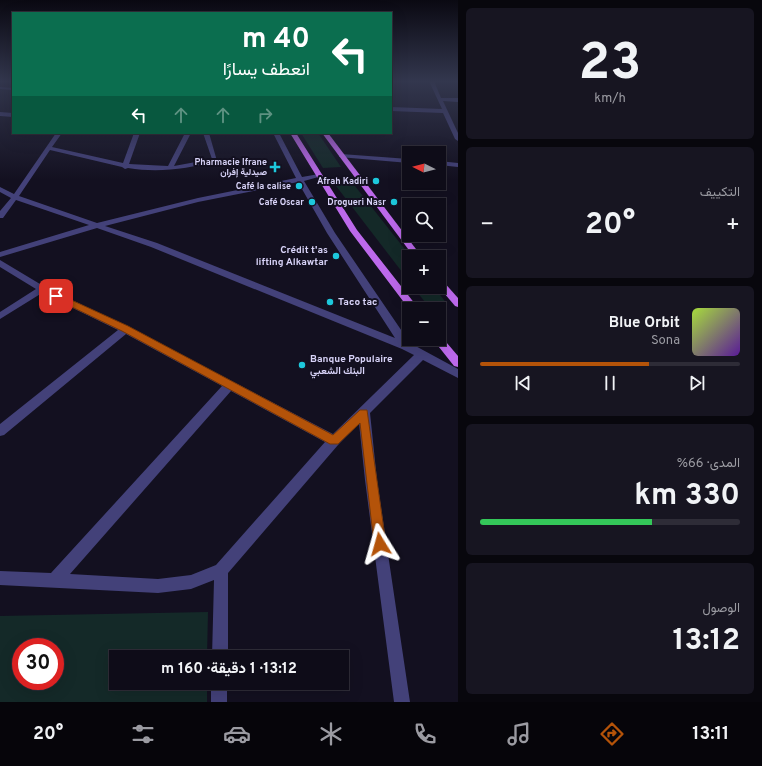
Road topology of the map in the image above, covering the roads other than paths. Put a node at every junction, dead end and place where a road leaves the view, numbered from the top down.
1 (0, 114) edge
2 (446, 114) edge
3 (12, 115) edge
4 (57, 134) edge
5 (137, 134) edge
6 (187, 134) edge
7 (206, 134) edge
8 (277, 134) edge
9 (294, 134) edge
10 (326, 134) edge
11 (458, 139) edge
12 (49, 148) junction
13 (341, 156) junction
14 (402, 160) edge
15 (446, 164) edge
16 (458, 165) edge
17 (125, 167) junction
18 (170, 168) junction
19 (319, 176) junction
20 (300, 180) junction
21 (0, 189) edge
22 (15, 198) junction
23 (0, 216) edge
24 (99, 225) junction
25 (413, 250) edge
26 (0, 255) edge
27 (0, 263) edge
28 (42, 289) junction
29 (446, 290) edge
30 (409, 302) edge
31 (458, 304) edge
32 (0, 316) edge
33 (125, 329) junction
34 (402, 340) edge
35 (402, 344) edge
36 (406, 346) edge
37 (444, 346) edge
38 (422, 354) junction
39 (458, 363) edge
40 (458, 374) edge
41 (230, 384) junction
42 (364, 413) junction
43 (0, 431) edge
44 (334, 441) junction
45 (221, 570) junction
46 (0, 578) edge
47 (56, 580) junction
48 (220, 650) edge
49 (219, 690) edge
50 (219, 702) edge
51 (402, 702) edge

1 - 3 street
2 - 11 street
4 - 12 street
5 - 17 street
6 - 18 street
7 - 18 street
8 - 20 street
9 - 19 main road
10 - 13 main road
12 - 17 street
12 - 22 street
13 - 14 street
13 - 25 main road
15 - 16 street
17 - 18 street
19 - 20 street
19 - 30 main road
20 - 24 street
20 - 34 street
21 - 22 street
22 - 23 street
22 - 24 street
24 - 26 street
24 - 35 street
27 - 28 street
28 - 32 street
28 - 33 street
29 - 31 main road
33 - 41 street
33 - 43 street
36 - 38 street
37 - 39 main road
38 - 40 street
38 - 42 street
41 - 44 street
41 - 47 street
42 - 44 street
42 - 51 street
44 - 45 street
45 - 47 street
45 - 48 street
46 - 47 street
49 - 50 street

